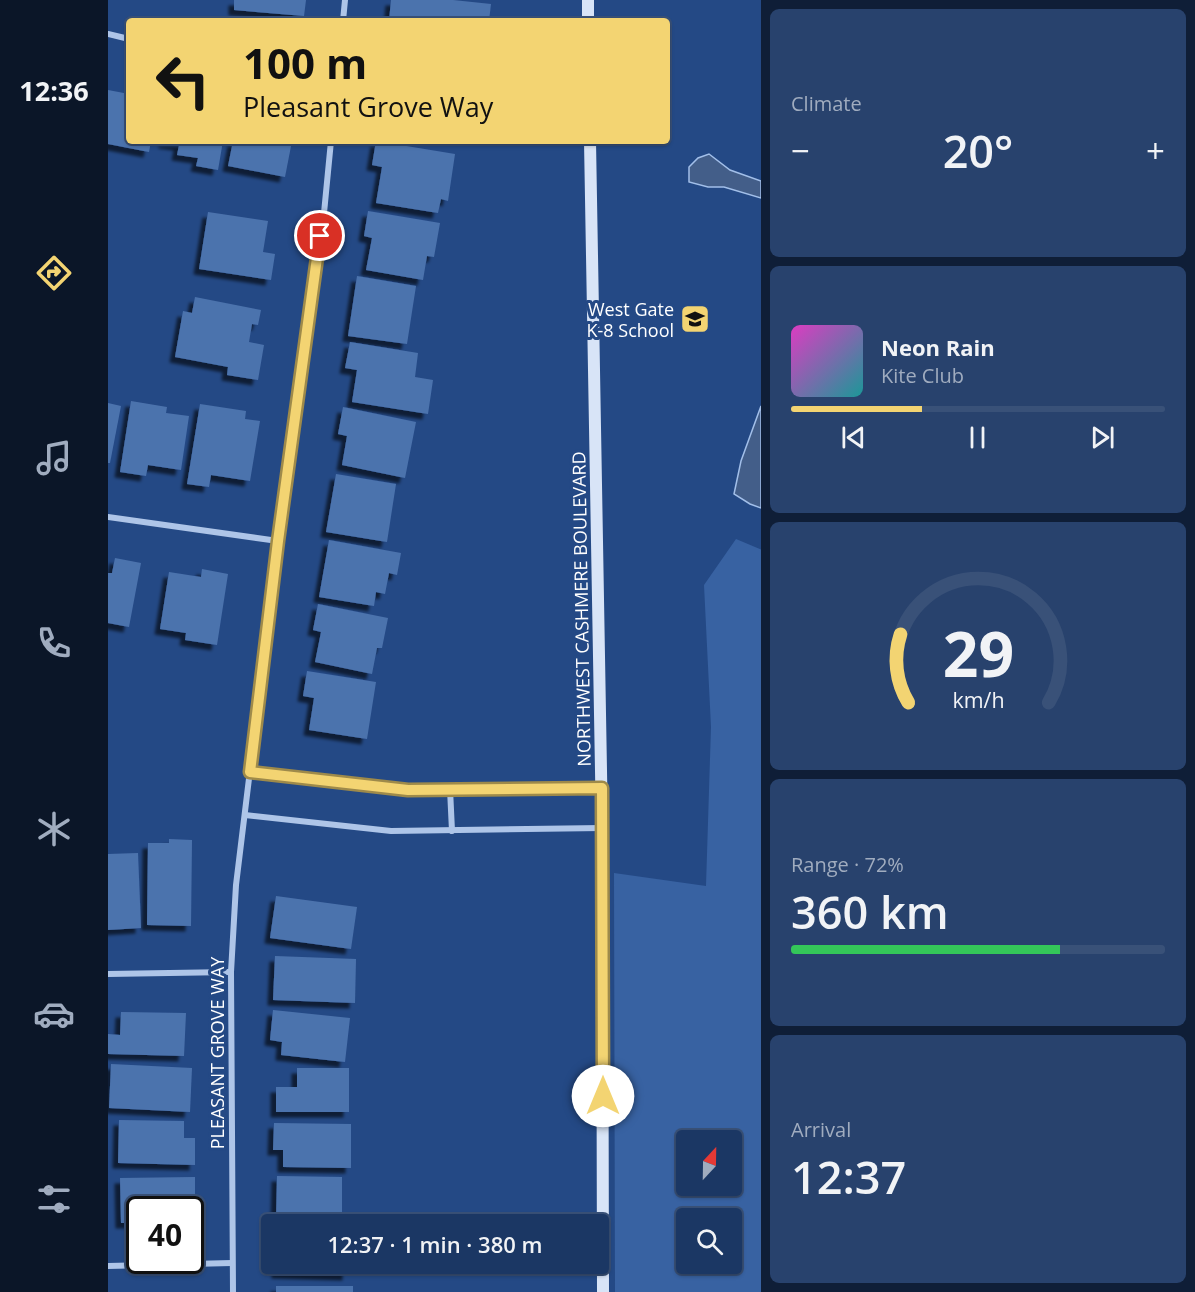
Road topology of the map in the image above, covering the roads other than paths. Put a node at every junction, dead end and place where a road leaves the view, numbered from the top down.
1 (345, 0) edge
2 (588, 0) edge
3 (343, 18) edge
4 (588, 18) edge
5 (108, 34) edge
6 (126, 38) edge
7 (331, 144) edge
8 (590, 144) edge
9 (108, 517) edge
10 (278, 541) junction
11 (250, 772) junction
12 (602, 788) junction
13 (450, 789) junction
14 (245, 815) junction
15 (602, 828) junction
16 (452, 831) junction
17 (231, 972) junction
18 (108, 974) edge
19 (232, 1263) junction
20 (108, 1266) edge
21 (233, 1292) edge
22 (603, 1292) edge

1 - 3 street
2 - 4 street
5 - 6 street
7 - 10 street, PLEASANT GROVE WAY
8 - 12 street, NORTHWEST CASHMERE BOULEVARD
9 - 10 street
10 - 11 street, PLEASANT GROVE WAY
11 - 13 street
11 - 14 street, PLEASANT GROVE WAY
12 - 13 street
12 - 15 street, NORTHWEST CASHMERE BOULEVARD
13 - 16 street
14 - 16 street
14 - 17 street, PLEASANT GROVE WAY
15 - 16 street
15 - 22 street, NORTHWEST CASHMERE BOULEVARD
17 - 18 street
17 - 19 street, PLEASANT GROVE WAY
19 - 20 street
19 - 21 street, PLEASANT GROVE WAY

